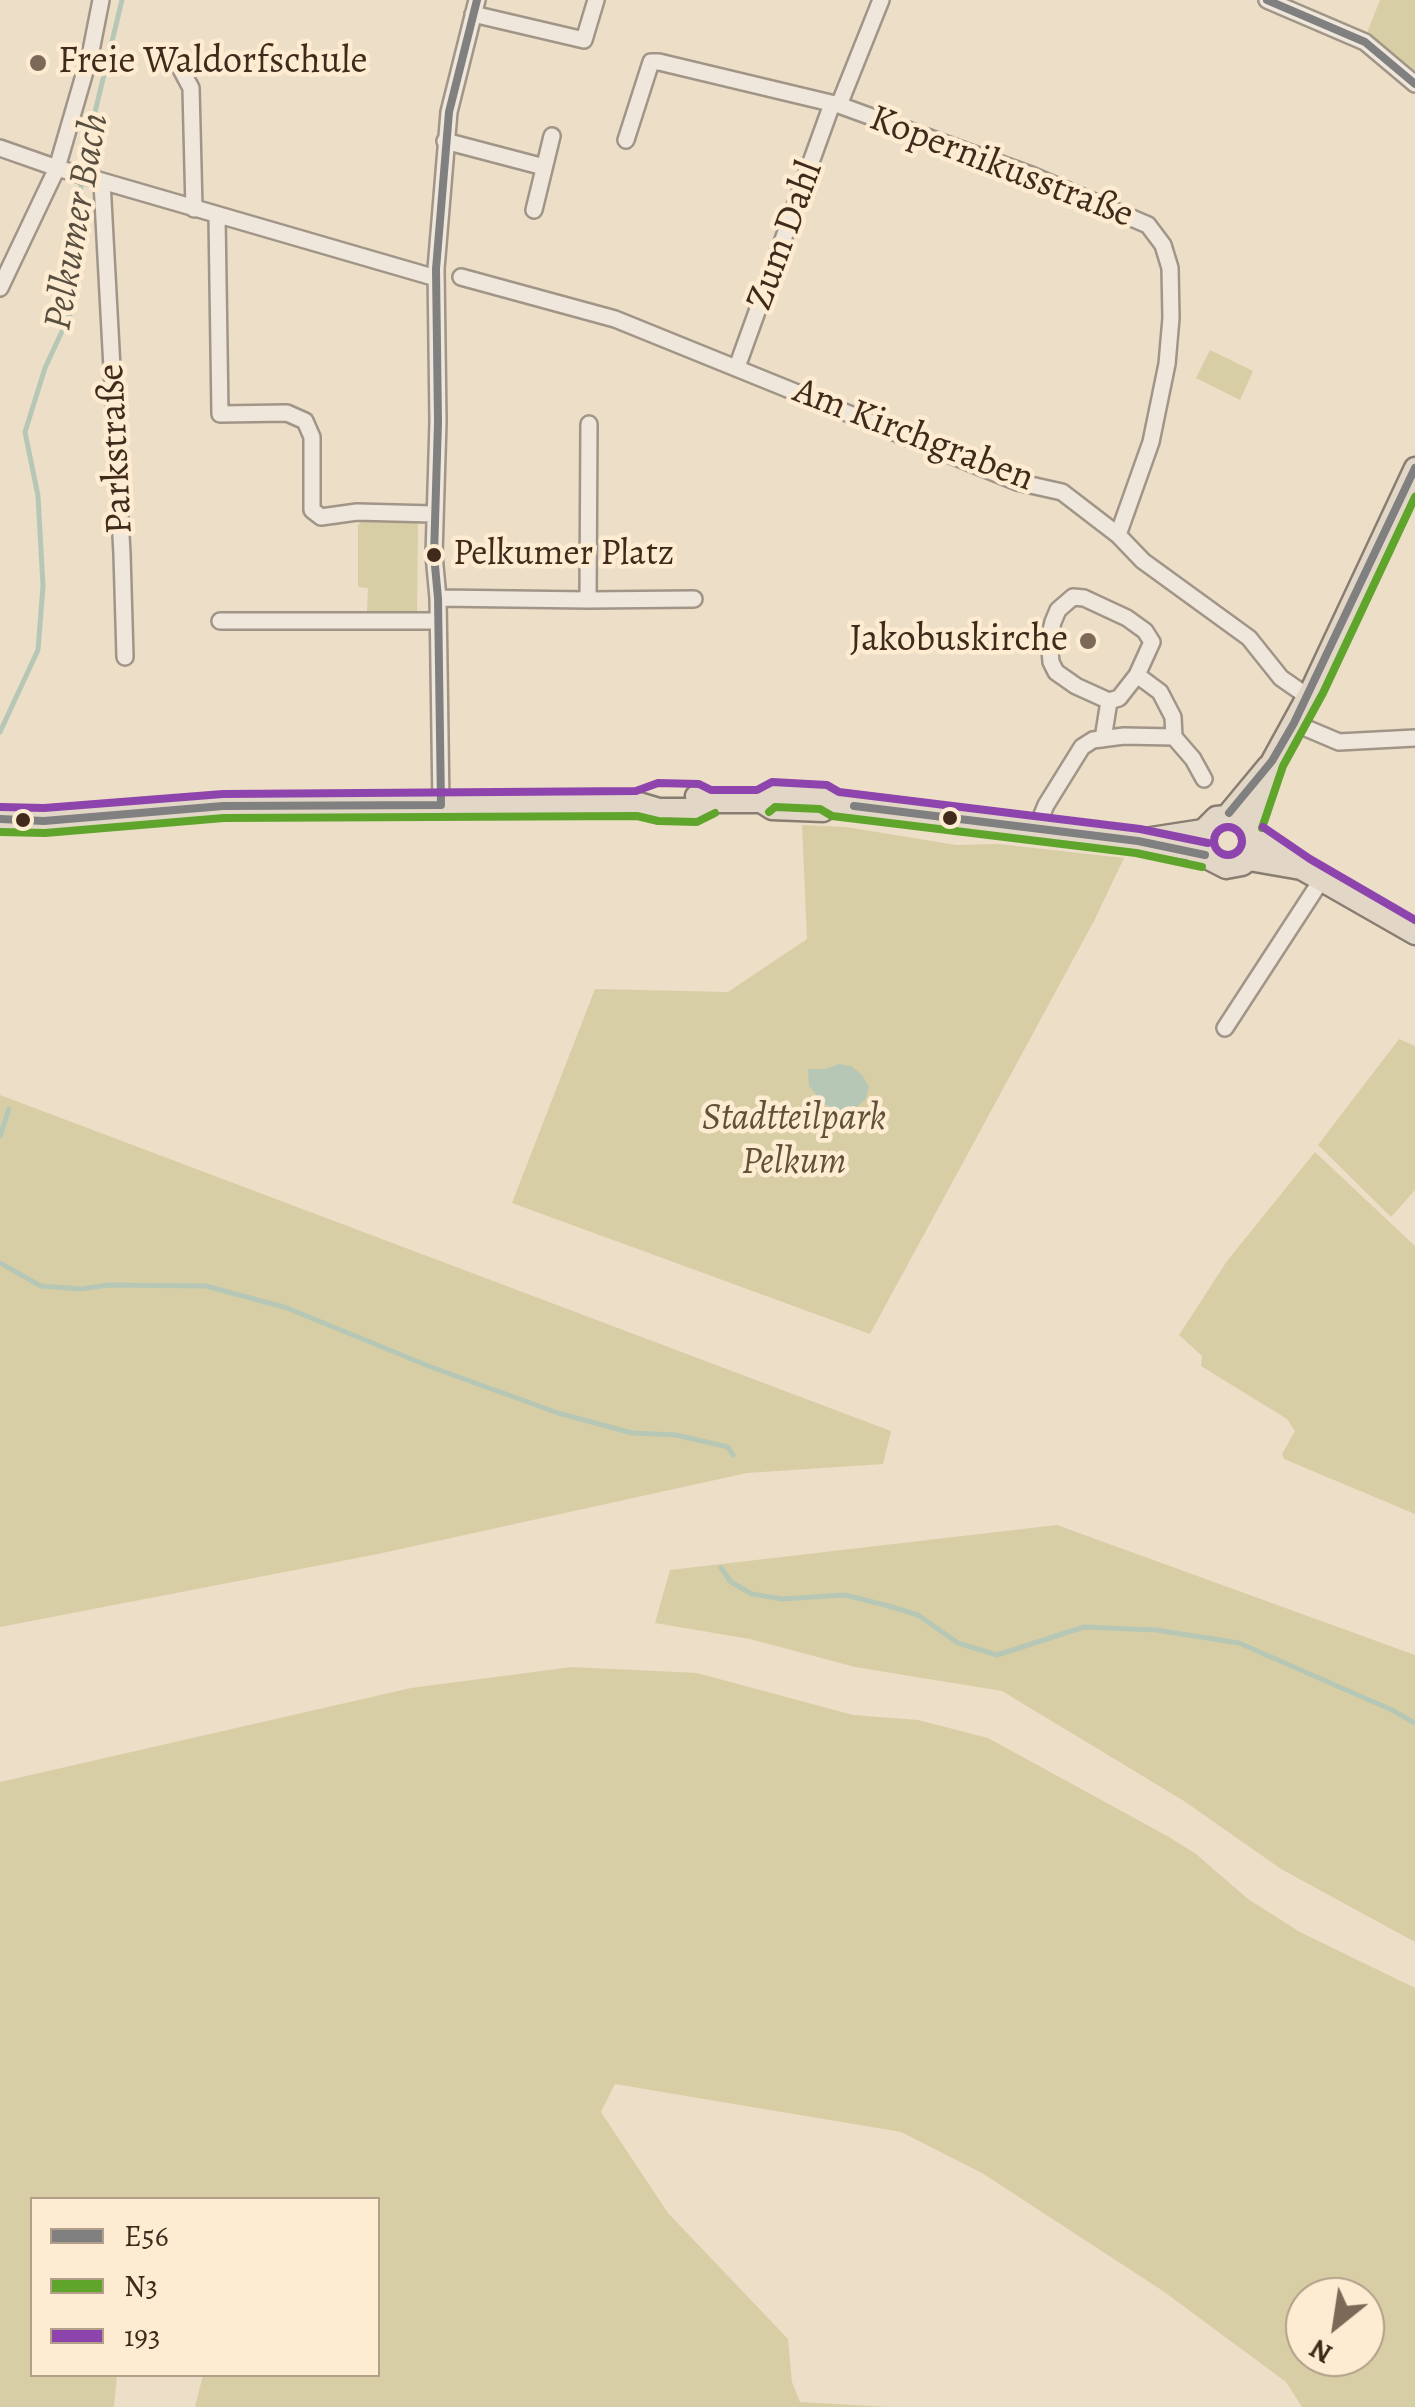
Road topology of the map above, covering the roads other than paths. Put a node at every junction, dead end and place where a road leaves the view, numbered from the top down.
1 (101, 0) edge
2 (596, 0) edge
3 (881, 0) edge
4 (1267, 0) edge
5 (475, 7) edge
6 (176, 60) dead end
7 (1415, 84) edge
8 (836, 104) junction
9 (552, 136) dead end
10 (626, 140) dead end
11 (444, 141) junction
12 (0, 148) edge
13 (544, 167) junction
14 (65, 171) junction
15 (97, 180) junction
16 (194, 209) junction
17 (534, 210) dead end
18 (217, 216) junction
19 (461, 277) dead end
20 (436, 278) junction
21 (0, 288) edge
22 (738, 367) junction
23 (589, 424) dead end
24 (1415, 468) edge
25 (433, 514) junction
26 (1118, 535) junction
27 (438, 598) junction
28 (588, 600) junction
29 (694, 600) dead end
30 (438, 620) junction
31 (220, 621) dead end
32 (125, 657) dead end
33 (1137, 675) junction
34 (1308, 696) junction
35 (1109, 701) junction
36 (1294, 722) junction
37 (1174, 736) junction
38 (1415, 738) edge
39 (1103, 739) junction
40 (1272, 761) junction
41 (1204, 779) dead end
42 (441, 805) junction
43 (1229, 814) junction
44 (0, 819) edge
45 (1037, 828) junction
46 (1203, 830) junction
47 (1253, 830) junction
48 (1138, 841) junction
49 (1205, 855) junction
50 (1249, 860) junction
51 (1312, 874) junction
52 (1415, 934) edge
53 (1226, 1028) dead end

1 - 14 street
2 - 5 street
3 - 8 street, Zum Dahl
4 - 7 street
5 - 11 street
6 - 16 street
8 - 10 street
8 - 22 street, Zum Dahl
8 - 26 street, Kopernikusstraße
9 - 13 street
11 - 13 street
11 - 20 street
12 - 14 street
13 - 17 street
14 - 15 street
14 - 21 street
15 - 16 street
15 - 32 street, Parkstraße
16 - 18 street
18 - 20 street
18 - 25 street
19 - 22 street, Am Kirchgraben
20 - 25 street
22 - 26 street, Am Kirchgraben
23 - 28 street
24 - 34 main road
25 - 27 street
26 - 34 street, Am Kirchgraben
27 - 28 street
27 - 30 street
28 - 29 street
30 - 31 street
30 - 42 street
33 - 35 street
33 - 35 street
33 - 37 street
34 - 36 main road
35 - 39 street
36 - 38 street
36 - 40 main road
37 - 39 street
37 - 41 street
39 - 45 street
40 - 43 main road
40 - 47 main road
42 - 44 main road
42 - 45 main road
43 - 46 main road
43 - 47 main road
45 - 48 main road
46 - 48 main road
46 - 49 main road
47 - 50 main road
47 - 51 main road
48 - 49 main road
49 - 50 main road
50 - 51 main road
51 - 52 main road
51 - 53 street

